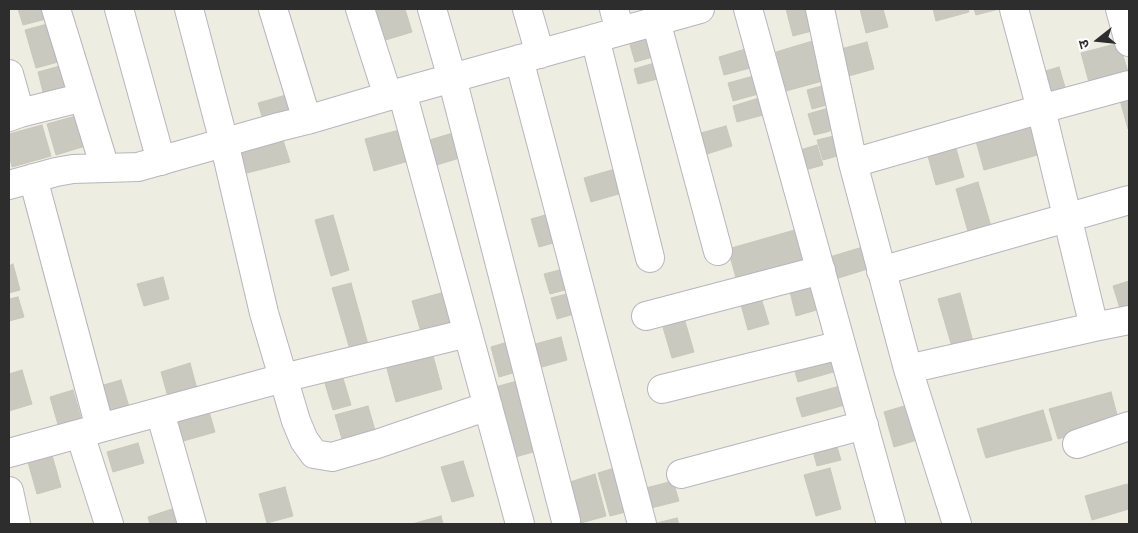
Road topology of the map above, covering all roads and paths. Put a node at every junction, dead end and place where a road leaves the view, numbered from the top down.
1 (56, 9) edge
2 (119, 9) edge
3 (188, 9) edge
4 (273, 9) edge
5 (360, 9) edge
6 (432, 9) edge
7 (528, 9) edge
8 (700, 9) edge
9 (748, 9) edge
10 (820, 9) edge
11 (1014, 9) edge
12 (1120, 9) edge
13 (656, 21) junction
14 (610, 26) edge
15 (1129, 42) edge
16 (530, 56) junction
17 (9, 74) edge
18 (452, 78) junction
19 (1129, 84) edge
20 (395, 94) junction
21 (72, 100) dead end
22 (1041, 109) junction
23 (14, 115) edge
24 (307, 120) junction
25 (224, 142) junction
26 (161, 161) junction
27 (853, 163) junction
28 (105, 168) junction
29 (21, 182) edge
30 (1129, 200) edge
31 (1067, 219) junction
32 (718, 250) dead end
33 (650, 258) dead end
34 (821, 270) junction
35 (881, 271) junction
36 (646, 316) dead end
37 (1129, 320) edge
38 (1094, 327) junction
39 (468, 333) junction
40 (842, 345) junction
41 (908, 369) junction
42 (283, 378) junction
43 (662, 389) dead end
44 (488, 406) junction
45 (160, 412) junction
46 (864, 425) junction
47 (1129, 426) edge
48 (90, 431) junction
49 (1077, 444) dead end
50 (9, 452) edge
51 (681, 474) dead end
52 (9, 491) edge
53 (566, 521) dead end
54 (16, 524) edge
55 (109, 524) edge
56 (192, 524) edge
57 (520, 524) edge
58 (642, 524) edge
59 (891, 524) edge
60 (956, 524) edge

1 - 28 street
2 - 26 street
3 - 25 street
4 - 24 street
5 - 20 street
6 - 18 street
7 - 16 street
8 - 13 street
9 - 34 street
10 - 27 street
11 - 22 street
12 - 15 street
13 - 14 street
13 - 32 street
14 - 16 street
14 - 33 street
16 - 18 street
16 - 58 street
17 - 23 street
18 - 20 street
18 - 53 street
19 - 22 street
20 - 24 street
20 - 39 street
21 - 23 street
22 - 27 street
22 - 31 street
24 - 25 street
25 - 26 street
25 - 42 street
26 - 28 street
27 - 35 street
28 - 29 street
29 - 48 street
30 - 31 street
31 - 35 street
31 - 38 street
34 - 36 street
34 - 40 street
35 - 41 street
37 - 38 street
38 - 41 street
39 - 42 street
39 - 44 street
40 - 43 street
40 - 46 street
41 - 60 street
42 - 44 street
42 - 45 street
44 - 57 street
45 - 48 street
45 - 56 street
46 - 51 street
46 - 59 street
47 - 49 street
48 - 50 street
48 - 55 street
52 - 54 street

